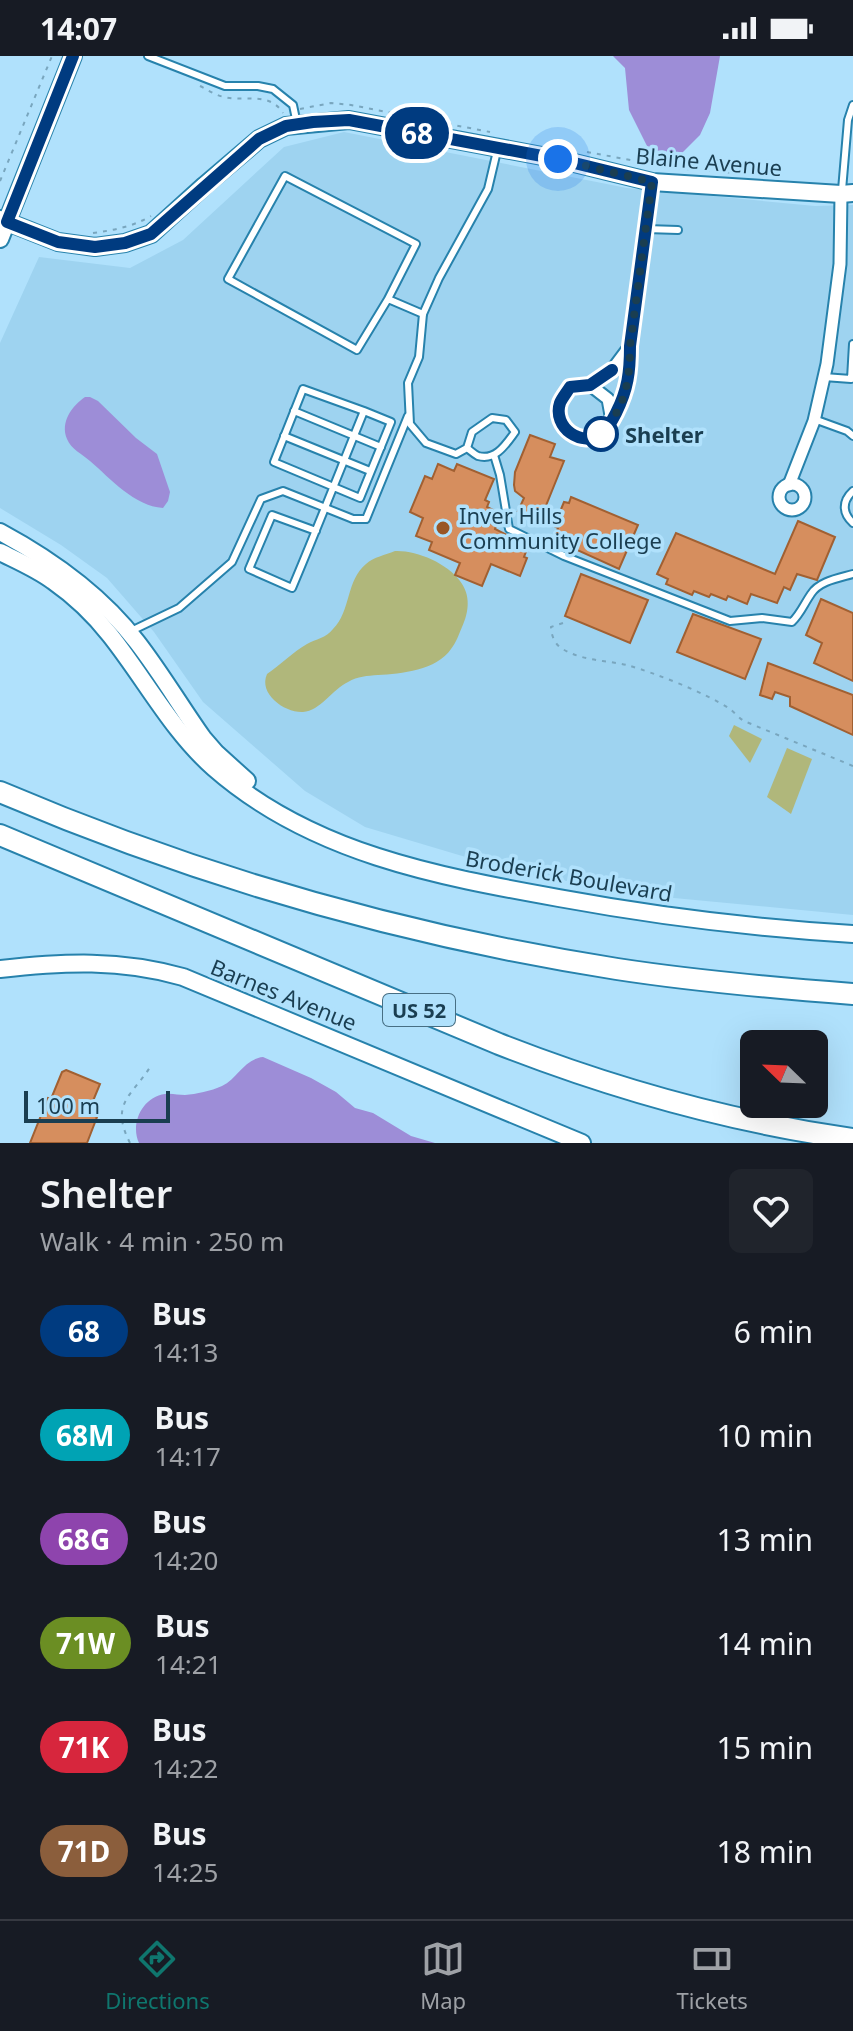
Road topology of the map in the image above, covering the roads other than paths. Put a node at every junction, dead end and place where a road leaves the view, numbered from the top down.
1 (73, 56) edge
2 (148, 56) edge
3 (853, 105) edge
4 (295, 117) junction
5 (497, 140) junction
6 (652, 182) junction
7 (847, 194) edge
8 (4, 221) edge
9 (646, 229) junction
10 (678, 230) dead end
11 (0, 239) edge
12 (388, 299) junction
13 (423, 314) junction
14 (853, 344) edge
15 (630, 346) junction
16 (824, 377) junction
17 (590, 385) junction
18 (294, 411) junction
19 (364, 411) junction
20 (410, 412) junction
21 (814, 419) junction
22 (612, 421) junction
23 (284, 436) junction
24 (354, 436) junction
25 (853, 436) edge
26 (381, 447) junction
27 (467, 448) junction
28 (494, 455) junction
29 (344, 461) junction
30 (370, 471) junction
31 (789, 485) dead end
32 (334, 486) junction
33 (853, 491) edge
34 (325, 508) junction
35 (853, 523) edge
36 (316, 531) junction
37 (0, 532) edge
38 (0, 552) edge
39 (853, 574) edge
40 (122, 637) junction
41 (0, 792) edge
42 (0, 835) edge
43 (853, 934) edge
44 (0, 969) edge
45 (853, 994) edge
46 (853, 1139) edge
47 (582, 1143) edge

1 - 8 street
2 - 4 lane
3 - 7 lane
4 - 5 street, Blaine Avenue
4 - 8 street, Blaine Avenue
5 - 6 street, Blaine Avenue
5 - 13 lane
6 - 7 street, Blaine Avenue
6 - 9 street
7 - 16 street
8 - 11 street
9 - 10 lane
9 - 15 street
12 - 12 lane
12 - 13 lane
13 - 20 lane
14 - 16 lane
15 - 17 street
15 - 22 street
16 - 21 street
17 - 22 street
17 - 22 street
18 - 19 lane
18 - 23 lane
18 - 24 lane
19 - 24 lane
19 - 26 lane
20 - 27 lane
20 - 34 lane
21 - 25 lane
21 - 31 street
23 - 29 lane
23 - 32 lane
24 - 26 lane
24 - 29 lane
26 - 30 lane
27 - 28 lane
27 - 28 lane
28 - 39 lane
29 - 30 lane
29 - 32 lane
30 - 32 lane
32 - 34 lane
33 - 35 lane
34 - 36 lane
34 - 40 lane
36 - 36 lane
37 - 40 street, Broderick Boulevard
38 - 40 street, Broderick Boulevard
40 - 43 street, Broderick Boulevard
41 - 45 highway
42 - 46 highway, US 52
44 - 47 street, Barnes Avenue

